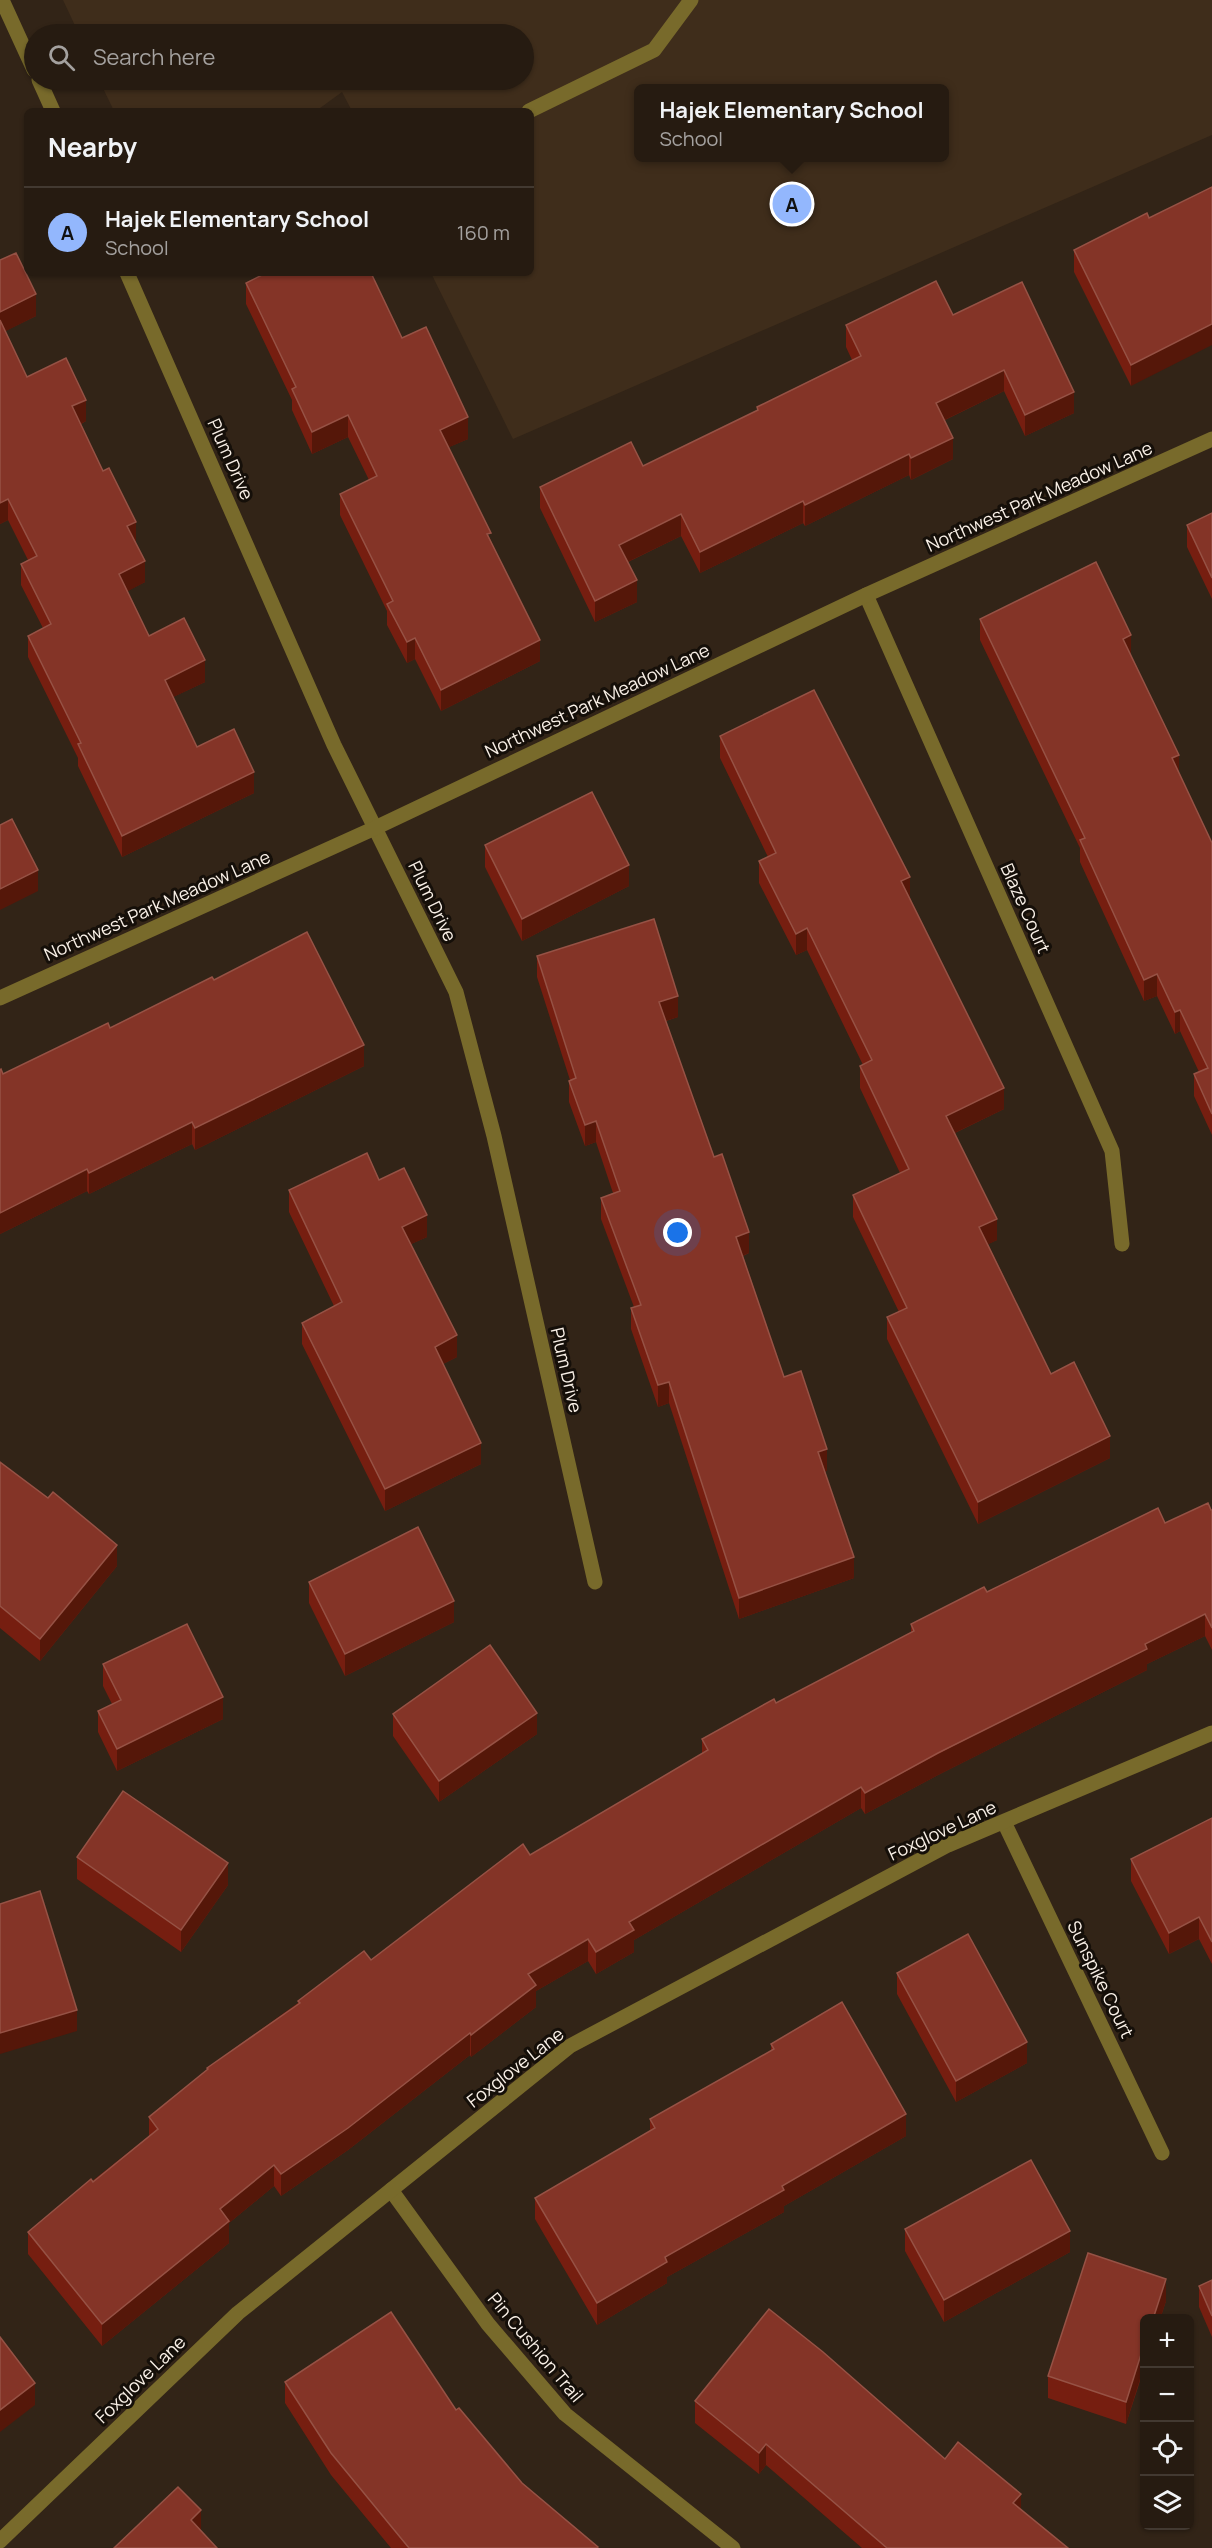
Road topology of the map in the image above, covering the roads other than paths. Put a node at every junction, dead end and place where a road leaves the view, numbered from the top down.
1 (2, 0) edge
2 (691, 0) edge
3 (24, 48) edge
4 (44, 90) edge
5 (52, 108) edge
6 (534, 109) edge
7 (128, 276) edge
8 (1212, 439) edge
9 (866, 595) junction
10 (375, 828) junction
11 (0, 998) edge
12 (1122, 1244) dead end
13 (595, 1582) dead end
14 (1212, 1733) edge
15 (1004, 1822) junction
16 (1162, 2153) dead end
17 (391, 2190) junction
18 (0, 2541) edge
19 (733, 2548) edge

1 - 3 street
2 - 6 street
4 - 5 street
7 - 10 street, Plum Drive
8 - 9 street, Northwest Park Meadow Lane
9 - 10 street, Northwest Park Meadow Lane
9 - 12 street, Blaze Court
10 - 11 street, Northwest Park Meadow Lane
10 - 13 street, Plum Drive
14 - 15 street, Foxglove Lane
15 - 16 street, Sunspike Court
15 - 17 street, Foxglove Lane
17 - 18 street, Foxglove Lane
17 - 19 street, Pin Cushion Trail

